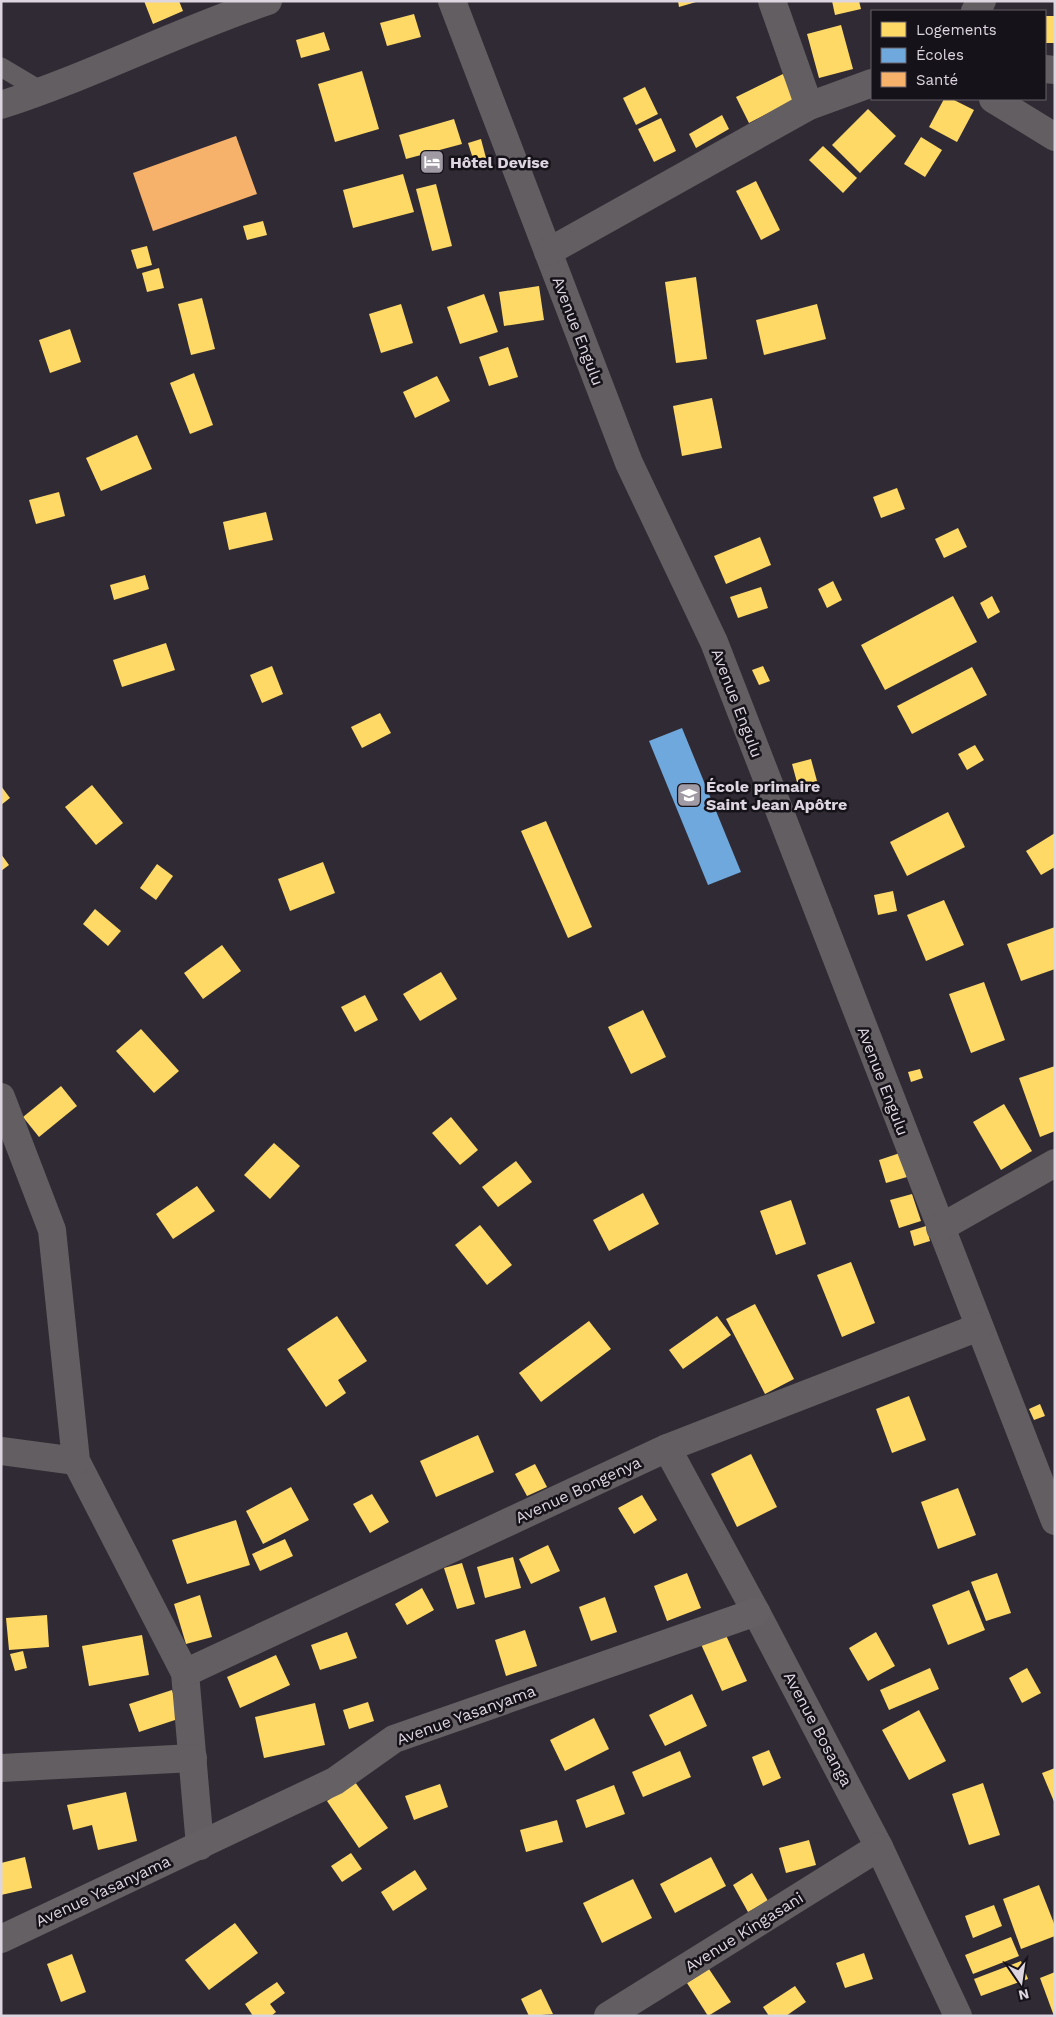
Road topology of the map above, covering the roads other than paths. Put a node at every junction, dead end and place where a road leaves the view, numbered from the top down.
1 (268, 1) edge
2 (452, 1) edge
3 (772, 1) edge
4 (1, 67) edge
5 (871, 83) edge
6 (43, 92) junction
7 (995, 100) edge
8 (1, 105) edge
9 (808, 106) junction
10 (1055, 137) edge
11 (548, 252) junction
12 (1, 1097) edge
13 (1055, 1163) edge
14 (940, 1228) junction
15 (979, 1328) junction
16 (667, 1448) junction
17 (1, 1451) edge
18 (76, 1461) junction
19 (1055, 1521) edge
20 (756, 1612) junction
21 (185, 1673) junction
22 (193, 1758) junction
23 (1, 1768) edge
24 (200, 1846) junction
25 (880, 1847) junction
26 (1, 1939) edge
27 (608, 2016) edge
28 (958, 2016) edge

1 - 6 street
2 - 11 street, Avenue Engulu
3 - 9 street
4 - 6 lane
5 - 9 street
6 - 8 street
7 - 10 street
9 - 11 street
11 - 14 street, Avenue Engulu
12 - 18 street
13 - 14 street
14 - 15 street, Avenue Engulu
15 - 16 street, Avenue Bongenya
15 - 19 street, Avenue Engulu
16 - 20 street, Avenue Bosanga
16 - 21 street, Avenue Bongenya
17 - 18 street
18 - 21 street
20 - 24 street, Avenue Yasanyama
20 - 25 street, Avenue Bosanga
21 - 22 street
22 - 23 street
22 - 24 street
24 - 26 street, Avenue Yasanyama
25 - 27 street, Avenue Kingasani
25 - 28 street, Avenue Bosanga

